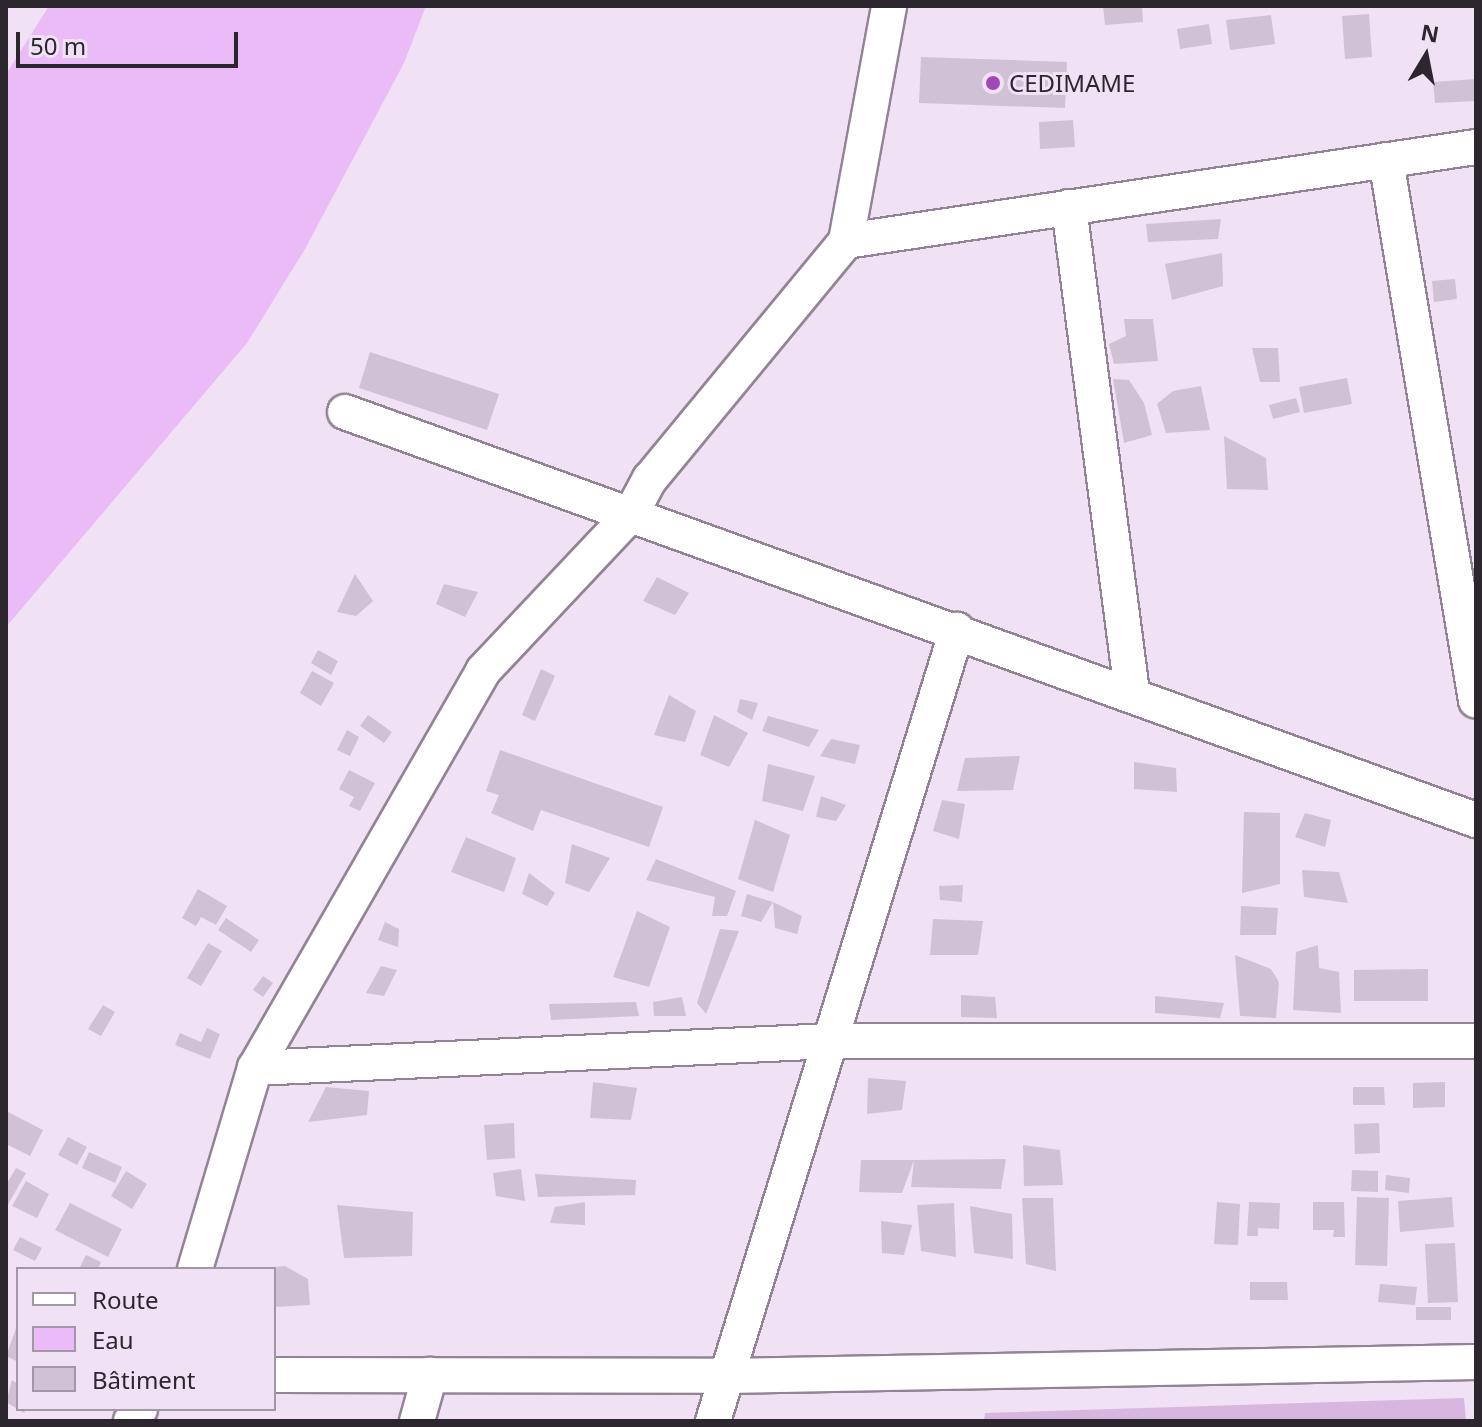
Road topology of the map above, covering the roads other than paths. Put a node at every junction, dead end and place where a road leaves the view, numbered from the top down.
1 (889, 6) edge
2 (1476, 147) edge
3 (1386, 160) junction
4 (1069, 207) junction
5 (846, 241) junction
6 (345, 412) dead end
7 (631, 514) junction
8 (957, 630) junction
9 (1132, 693) junction
10 (1476, 701) edge
11 (1476, 820) edge
12 (832, 1041) junction
13 (1476, 1041) edge
14 (255, 1068) junction
15 (196, 1267) edge
16 (1476, 1362) edge
17 (276, 1375) edge
18 (430, 1375) junction
19 (726, 1376) junction
20 (417, 1421) edge
21 (713, 1421) edge

1 - 5 street
2 - 3 street
3 - 4 street
3 - 10 street
4 - 5 street
4 - 9 street
5 - 7 street
6 - 7 street
7 - 8 street
7 - 14 street
8 - 9 street
8 - 12 street
9 - 11 street
12 - 13 street
12 - 14 street
12 - 19 street
14 - 15 street
16 - 19 street
17 - 18 street
18 - 19 street
18 - 20 street
19 - 21 street

